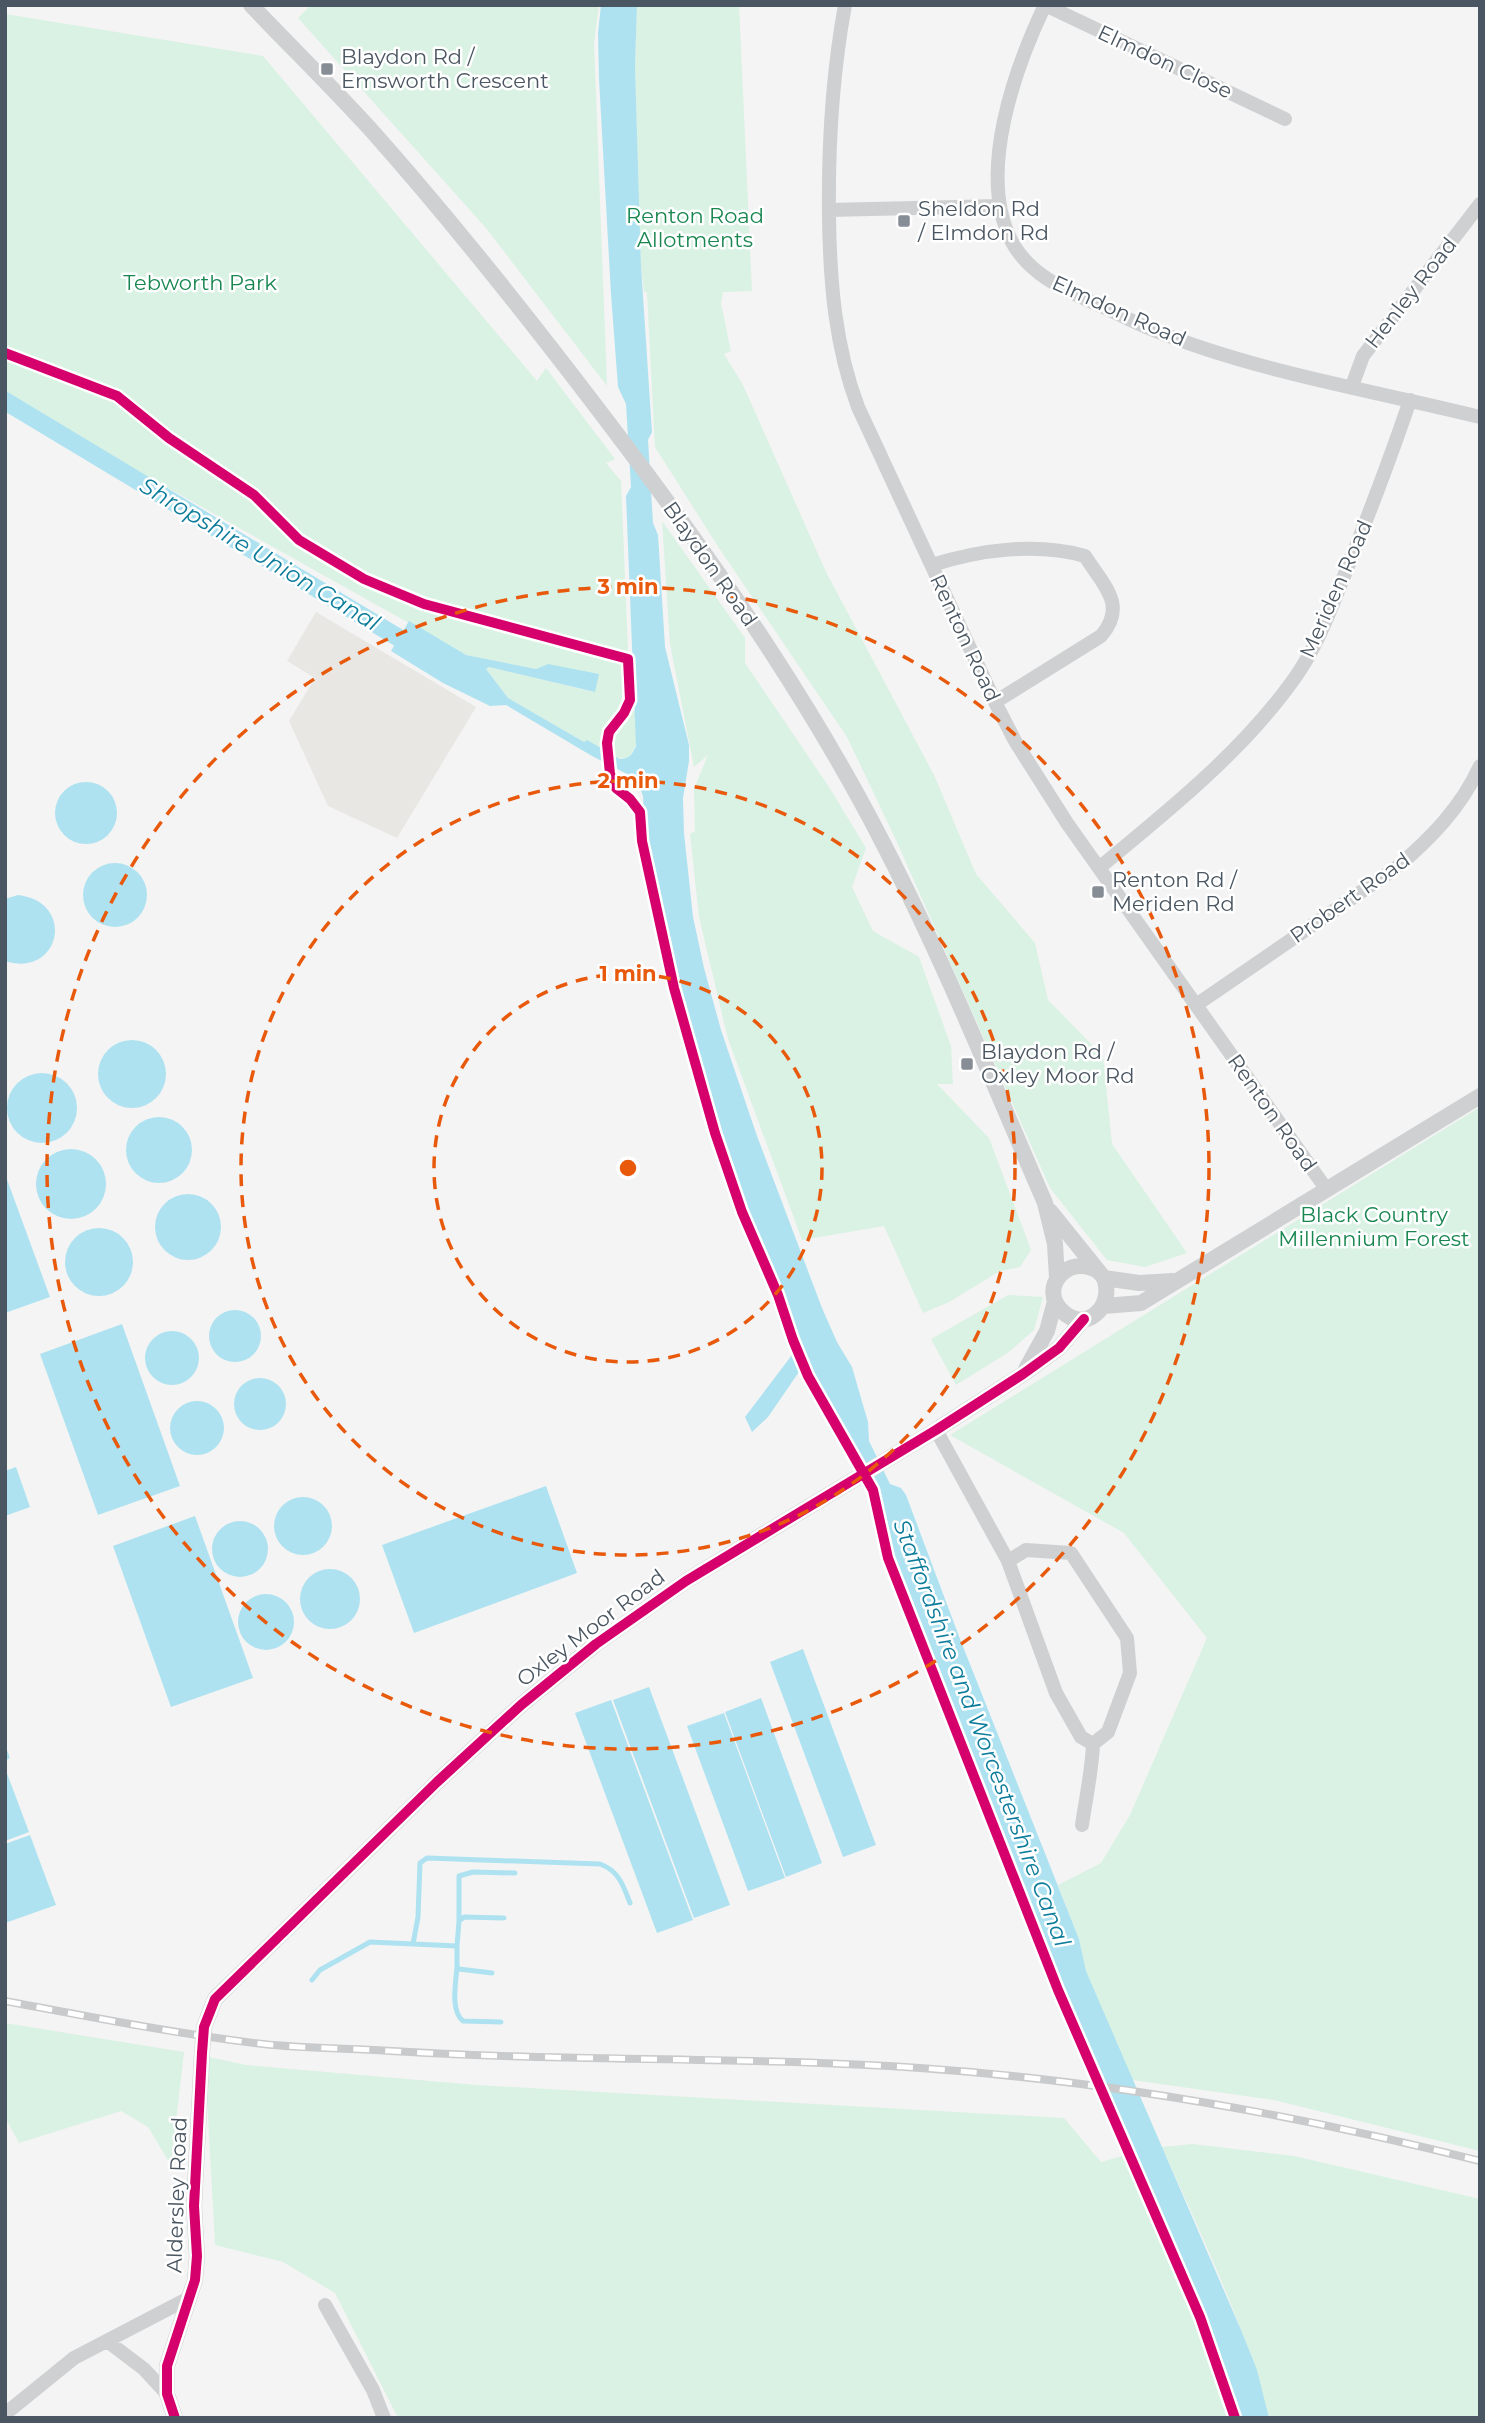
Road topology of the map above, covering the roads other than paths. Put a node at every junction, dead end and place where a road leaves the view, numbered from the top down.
1 (251, 5) edge
2 (845, 5) edge
3 (1045, 5) edge
4 (1285, 119) dead end
5 (1480, 204) edge
6 (999, 206) junction
7 (829, 210) junction
8 (1352, 386) junction
9 (1410, 400) junction
10 (1480, 416) edge
11 (932, 565) junction
12 (995, 702) junction
13 (1480, 766) edge
14 (1100, 867) junction
15 (1196, 1005) junction
16 (1480, 1096) edge
17 (1326, 1190) junction
18 (1045, 1203) junction
19 (1101, 1275) junction
20 (1057, 1278) junction
21 (1179, 1280) junction
22 (1055, 1301) junction
23 (1104, 1306) junction
24 (1084, 1319) junction
25 (1023, 1374) junction
26 (936, 1430) junction
27 (1008, 1561) junction
28 (1093, 1744) junction
29 (1086, 1791) junction
30 (1072, 1798) dead end
31 (1082, 1825) dead end
32 (202, 2053) joint
33 (189, 2298) junction
34 (325, 2305) dead end
35 (107, 2341) junction
36 (167, 2394) junction
37 (5, 2414) edge
38 (175, 2418) edge
39 (384, 2418) edge

1 - 18 street, Blaydon Road
2 - 7 street, Renton Road
3 - 4 street, Elmdon Close
3 - 6 street, Elmdon Road
5 - 8 street, Henley Road
6 - 7 street
6 - 8 street, Elmdon Road
7 - 11 street, Renton Road
8 - 9 street, Elmdon Road
9 - 10 street, Elmdon Road
9 - 14 street, Meriden Road
11 - 12 street, Renton Road
11 - 12 street
12 - 14 street, Renton Road
13 - 15 street, Probert Road
14 - 15 street, Renton Road
15 - 17 street, Renton Road
16 - 17 street
17 - 21 street
18 - 19 street, Blaydon Road
18 - 20 street, Blaydon Road
19 - 20 street
19 - 21 street
19 - 23 street
20 - 22 street
21 - 23 street
22 - 24 street
22 - 25 street, Oxley Moor Road
23 - 24 street
24 - 25 street, Oxley Moor Road
25 - 26 street, Oxley Moor Road
26 - 27 street
26 - 32 street, Oxley Moor Road
27 - 28 street
27 - 28 street
28 - 29 street
29 - 30 street
29 - 31 street
32 - 33 street, Aldersley Road
33 - 35 street
33 - 36 street, Aldersley Road
34 - 39 street
35 - 36 street
35 - 37 street
36 - 38 street, Aldersley Road

